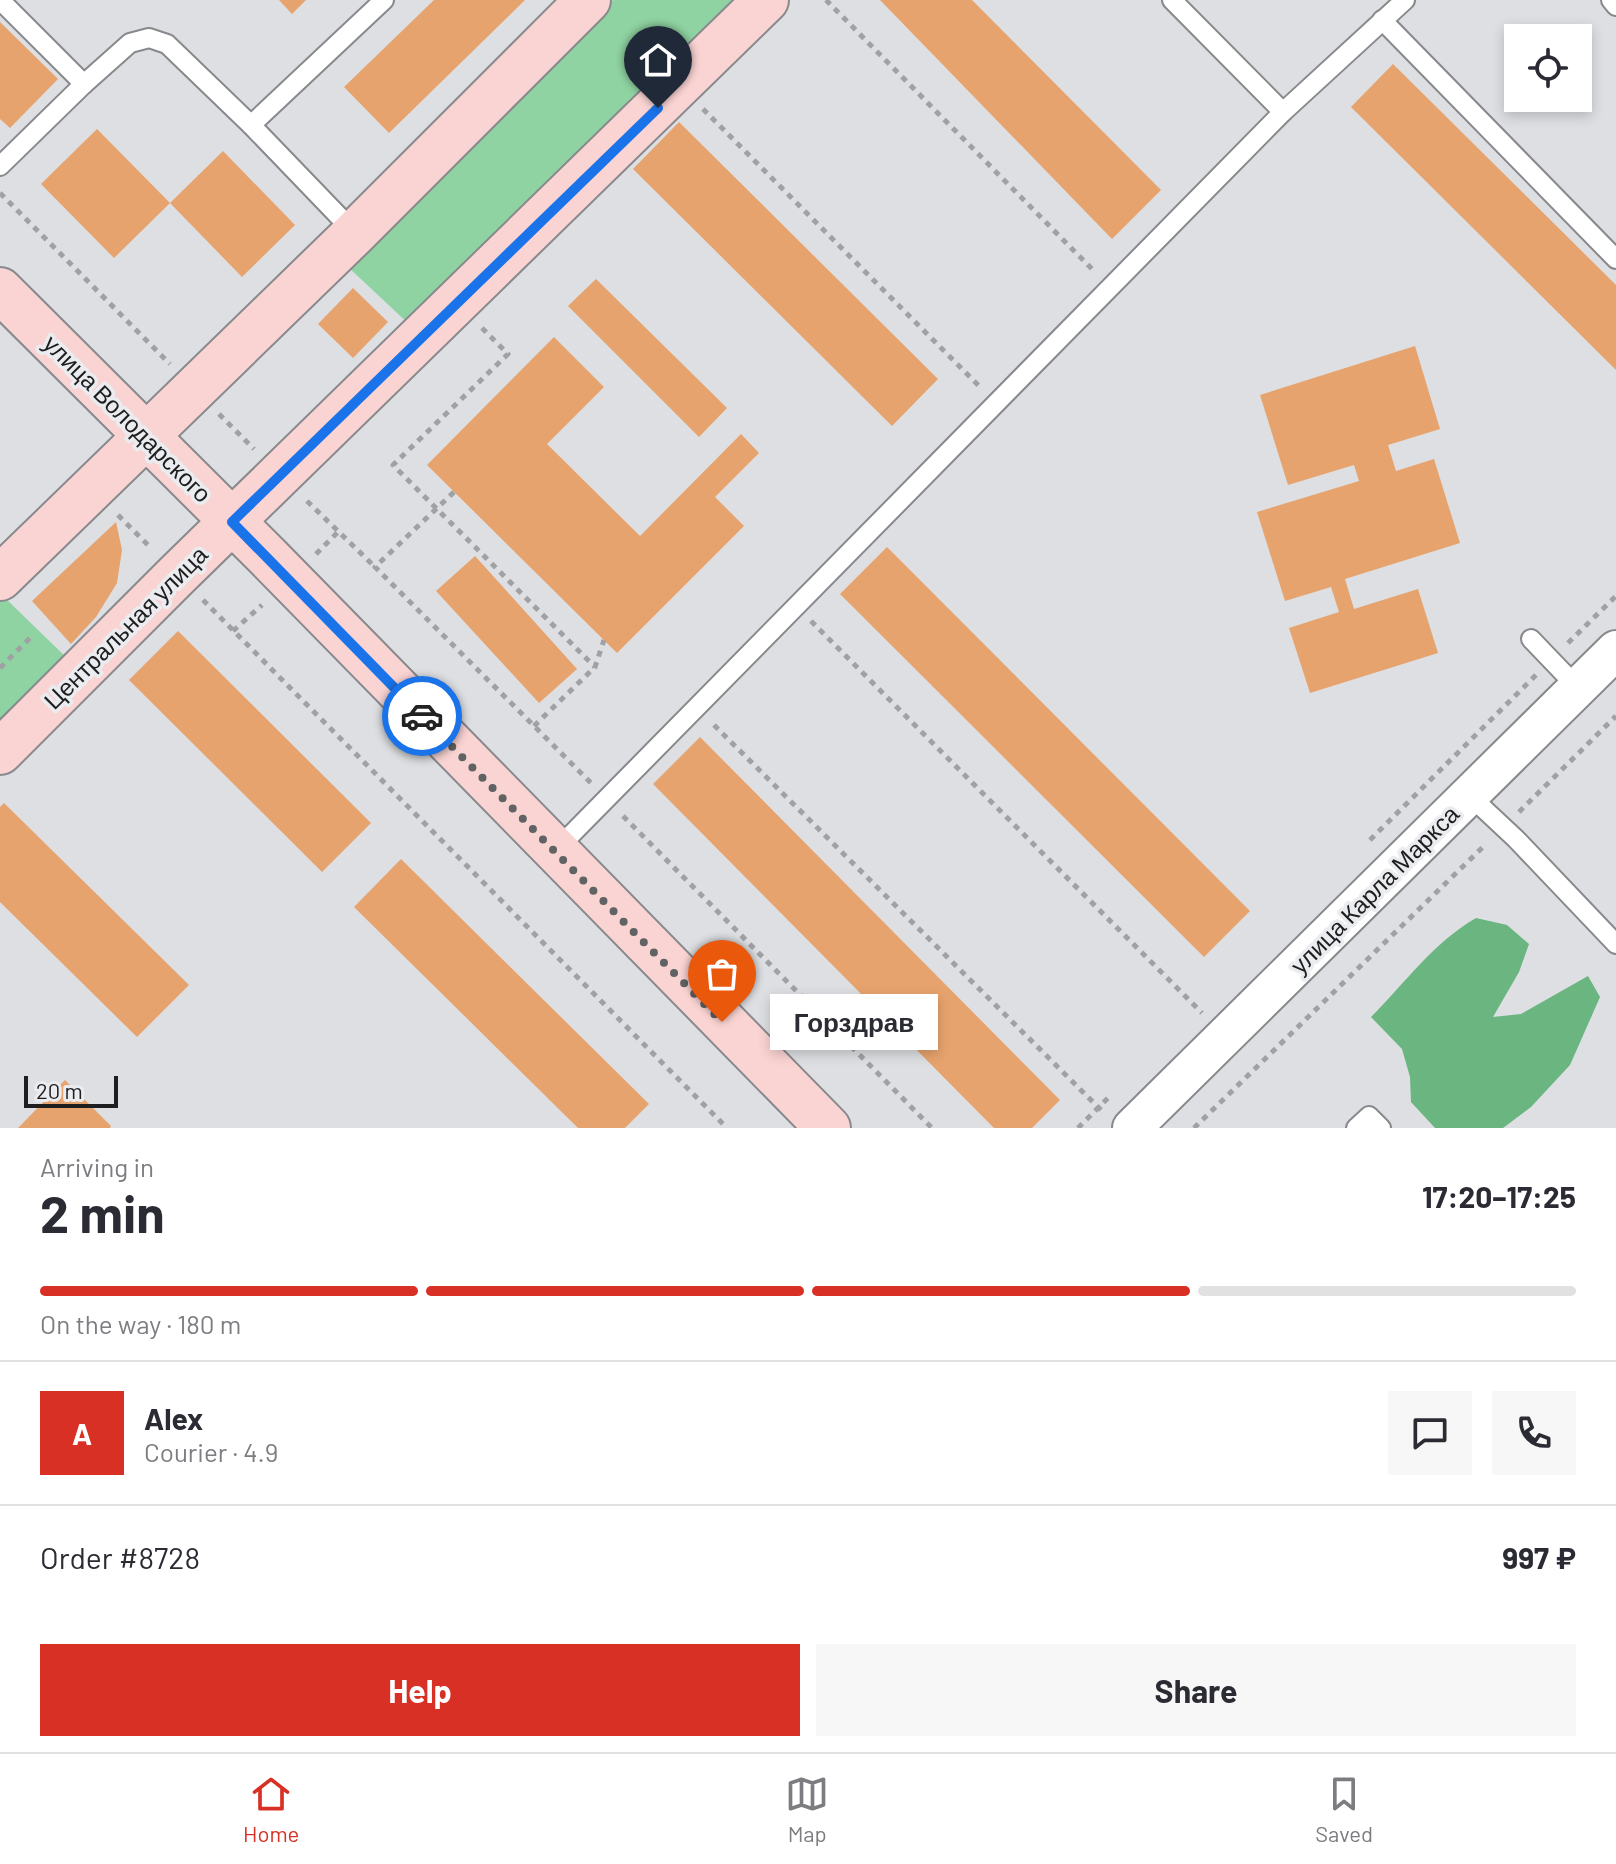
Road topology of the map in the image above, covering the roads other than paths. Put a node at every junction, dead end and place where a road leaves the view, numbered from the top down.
1 (0, 0) edge
2 (384, 0) edge
3 (588, 0) edge
4 (766, 0) edge
5 (1172, 0) edge
6 (1405, 0) edge
7 (1611, 0) edge
8 (1616, 6) edge
9 (1382, 20) junction
10 (84, 84) junction
11 (1283, 112) junction
12 (251, 125) junction
13 (0, 166) edge
14 (355, 233) junction
15 (1616, 259) edge
16 (0, 290) edge
17 (147, 436) junction
18 (232, 522) junction
19 (0, 578) edge
20 (1531, 639) dead end
21 (1616, 650) edge
22 (1578, 688) junction
23 (0, 752) edge
24 (1469, 795) junction
25 (554, 852) junction
26 (1616, 944) edge
27 (1121, 1123) edge
28 (828, 1128) edge
29 (1356, 1128) edge
30 (1381, 1128) edge

1 - 10 lane
2 - 12 lane
3 - 14 street
4 - 18 street, Центральная улица
5 - 11 lane
6 - 9 lane
7 - 8 lane
9 - 11 lane
9 - 15 lane
10 - 12 lane
10 - 13 lane
11 - 25 lane
12 - 14 lane
14 - 17 street
16 - 17 street, улица Володарского
17 - 18 street, улица Володарского
17 - 19 street
18 - 23 street, Центральная улица
18 - 25 street, улица Володарского
20 - 22 lane
21 - 22 street, улица Карла Маркса
22 - 24 street, улица Карла Маркса
24 - 26 lane
24 - 27 street, улица Карла Маркса
25 - 28 street, улица Володарского
29 - 30 lane

